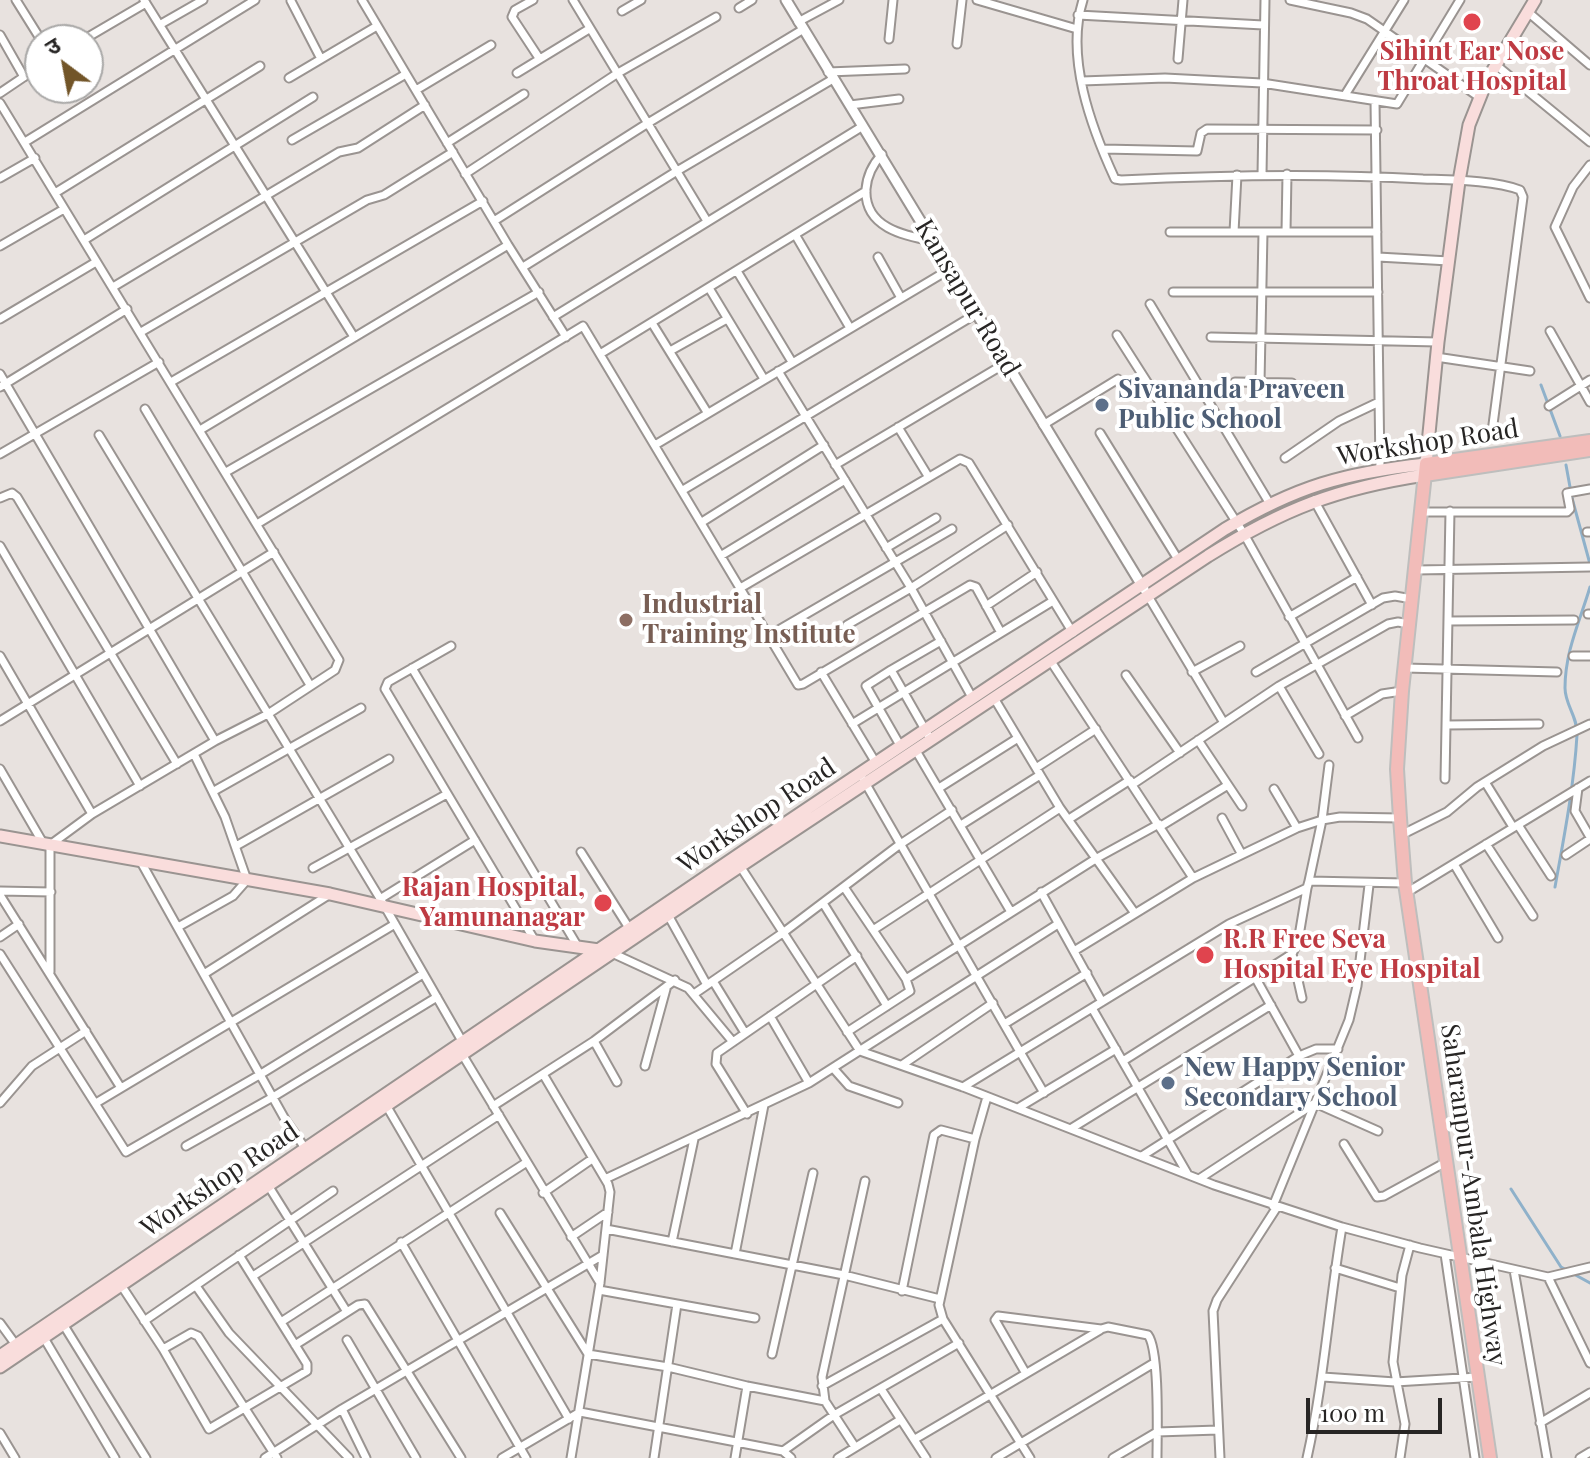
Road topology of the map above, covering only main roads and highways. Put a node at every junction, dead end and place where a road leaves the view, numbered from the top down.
1 (1535, 0) edge
2 (1590, 441) edge
3 (1590, 450) edge
4 (1426, 469) junction
5 (1145, 591) junction
6 (1047, 656) junction
7 (928, 736) junction
8 (909, 746) junction
9 (863, 778) junction
10 (0, 836) edge
11 (597, 950) junction
12 (612, 953) junction
13 (462, 1047) junction
14 (265, 1181) junction
15 (0, 1356) edge
16 (0, 1367) edge
17 (1490, 1458) edge

1 - 4 main road, Saharanpur-Ambala Highway
2 - 4 main road, Workshop Road
3 - 4 main road, Workshop Road
4 - 5 main road, Workshop Road
4 - 5 main road, Workshop Road
4 - 17 main road, Saharanpur-Ambala Highway
5 - 6 main road, Workshop Road
5 - 6 main road, Workshop Road
6 - 7 main road, Workshop Road
6 - 7 main road, Workshop Road
7 - 8 main road, Workshop Road
8 - 9 main road, Workshop Road
8 - 9 main road, Workshop Road
9 - 11 main road, Workshop Road
9 - 12 main road, Workshop Road
10 - 11 main road
11 - 12 main road
11 - 13 main road, Workshop Road
12 - 13 main road, Workshop Road
13 - 14 main road, Workshop Road
13 - 14 main road, Workshop Road
14 - 15 main road, Workshop Road
14 - 16 main road, Workshop Road

